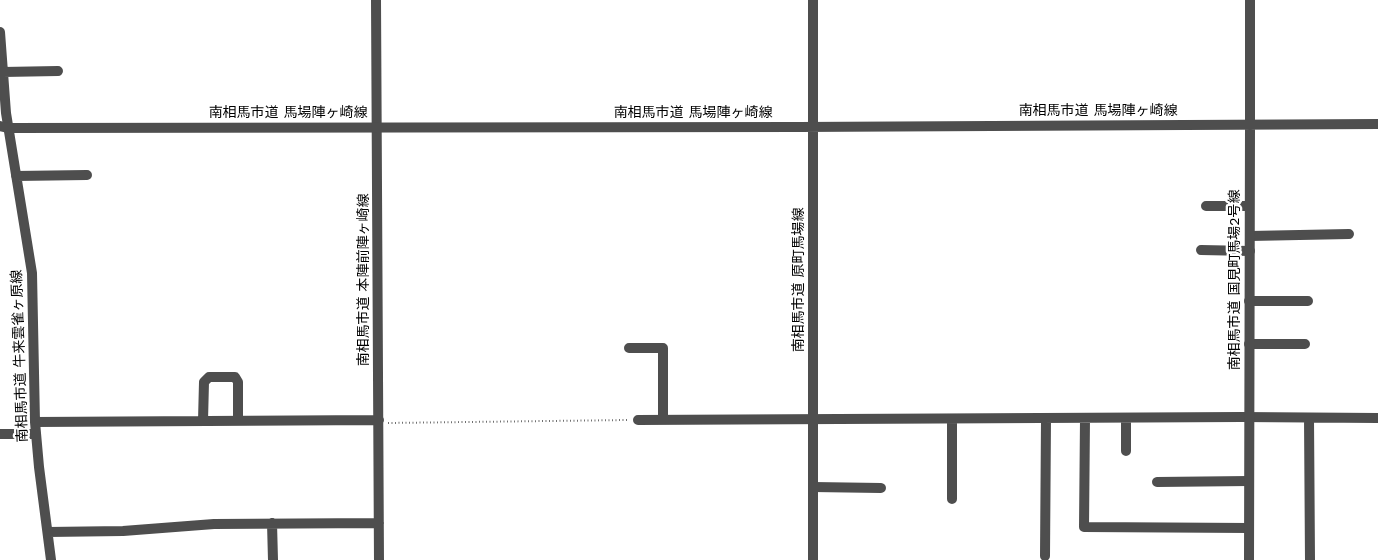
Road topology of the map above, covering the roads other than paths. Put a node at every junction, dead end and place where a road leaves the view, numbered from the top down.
1 (376, 0) edge
2 (813, 0) edge
3 (1250, 0) edge
4 (0, 32) edge
5 (58, 71) dead end
6 (3, 72) junction
7 (1378, 124) edge
8 (1250, 125) junction
9 (813, 126) junction
10 (4, 127) edge
11 (377, 127) junction
12 (87, 175) dead end
13 (16, 176) junction
14 (1206, 206) dead end
15 (1249, 206) junction
16 (1349, 234) dead end
17 (1250, 236) junction
18 (1200, 250) dead end
19 (1250, 251) junction
20 (1249, 300) junction
21 (1308, 301) dead end
22 (1249, 344) junction
23 (1305, 344) dead end
24 (629, 348) dead end
25 (1249, 418) junction
26 (1309, 418) junction
27 (1378, 418) edge
28 (813, 419) junction
29 (952, 419) junction
30 (1046, 419) junction
31 (1085, 419) junction
32 (1126, 419) junction
33 (379, 420) junction
34 (638, 420) road end
35 (663, 420) junction
36 (203, 421) junction
37 (238, 421) junction
38 (35, 422) junction
39 (0, 434) edge
40 (36, 434) junction
41 (1126, 451) dead end
42 (1249, 481) junction
43 (1157, 482) dead end
44 (813, 487) junction
45 (882, 488) dead end
46 (952, 499) dead end
47 (379, 522) junction
48 (272, 523) junction
49 (1249, 528) junction
50 (48, 532) junction
51 (1045, 556) dead end
52 (51, 560) edge
53 (273, 560) edge
54 (379, 560) edge
55 (814, 560) edge
56 (1249, 560) edge
57 (1310, 560) edge

1 - 11 street, 南相馬市道 本陣前陣ヶ崎線
2 - 9 street, 南相馬市道 原町馬場線
3 - 8 street, 南相馬市道 国見町馬場2号線
4 - 6 street, 南相馬市道 牛来雲雀ヶ原線
5 - 6 street
6 - 10 street, 南相馬市道 牛来雲雀ヶ原線
7 - 8 street, 南相馬市道 馬場陣ヶ崎線
8 - 9 street, 南相馬市道 馬場陣ヶ崎線
8 - 15 street, 南相馬市道 国見町馬場2号線
9 - 11 street, 南相馬市道 馬場陣ヶ崎線
9 - 28 street, 南相馬市道 原町馬場線
10 - 11 street, 南相馬市道 馬場陣ヶ崎線
10 - 13 street, 南相馬市道 牛来雲雀ヶ原線
11 - 33 street, 南相馬市道 本陣前陣ヶ崎線
12 - 13 street
13 - 38 street, 南相馬市道 牛来雲雀ヶ原線
14 - 15 street
15 - 17 street, 南相馬市道 国見町馬場2号線
16 - 17 street
17 - 19 street, 南相馬市道 国見町馬場2号線
18 - 19 street
19 - 20 street, 南相馬市道 国見町馬場2号線
20 - 21 street
20 - 22 street, 南相馬市道 国見町馬場2号線
22 - 23 street
22 - 25 street, 南相馬市道 国見町馬場2号線
24 - 35 street
25 - 26 street
25 - 32 street
25 - 42 street, 南相馬市道 国見町馬場2号線
26 - 27 street
26 - 57 street
28 - 29 street
28 - 35 street
28 - 44 street, 南相馬市道 原町馬場線
29 - 30 street
29 - 46 street
30 - 31 street
30 - 51 street
31 - 32 street
31 - 49 street
32 - 41 street
33 - 37 street
33 - 47 street, 南相馬市道 本陣前陣ヶ崎線
34 - 35 street
36 - 37 street
36 - 37 street
36 - 38 street
38 - 40 street, 南相馬市道 牛来雲雀ヶ原線
39 - 40 street
40 - 50 street, 南相馬市道 牛来雲雀ヶ原線
42 - 43 street
42 - 49 street, 南相馬市道 国見町馬場2号線
44 - 45 street
44 - 55 street, 南相馬市道 原町馬場線
47 - 48 street
47 - 54 street, 南相馬市道 本陣前陣ヶ崎線
48 - 50 street
48 - 53 street
49 - 56 street, 南相馬市道 国見町馬場2号線
50 - 52 street, 南相馬市道 牛来雲雀ヶ原線

